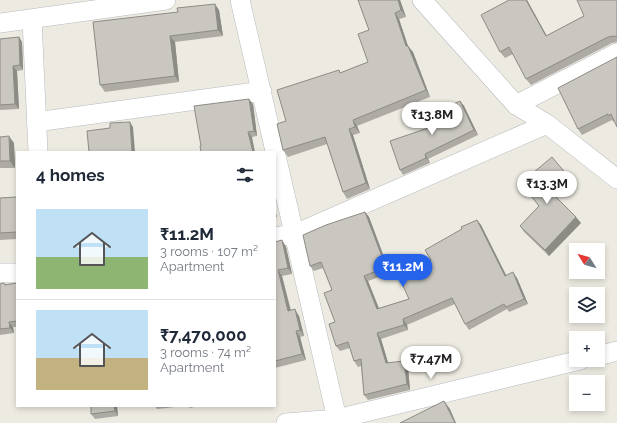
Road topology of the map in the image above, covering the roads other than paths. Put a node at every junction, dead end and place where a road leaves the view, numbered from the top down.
1 (166, 0) edge
2 (240, 0) edge
3 (422, 0) edge
4 (32, 19) junction
5 (0, 23) edge
6 (617, 53) edge
7 (262, 90) junction
8 (516, 105) junction
9 (36, 122) junction
10 (547, 124) junction
11 (38, 151) edge
12 (276, 151) edge
13 (276, 151) edge
14 (617, 179) edge
15 (295, 234) junction
16 (276, 236) edge
17 (0, 273) edge
18 (16, 273) edge
19 (617, 351) edge
20 (605, 354) edge
21 (569, 363) edge
22 (337, 419) junction
23 (286, 423) edge

1 - 4 street
2 - 7 street
3 - 8 street
4 - 5 street
4 - 9 street
6 - 8 street
7 - 9 street
7 - 13 street
8 - 10 street
9 - 11 street
10 - 14 street
10 - 15 street
12 - 15 street
15 - 16 street
15 - 22 street
17 - 18 street
19 - 20 street
21 - 22 street
22 - 23 street

